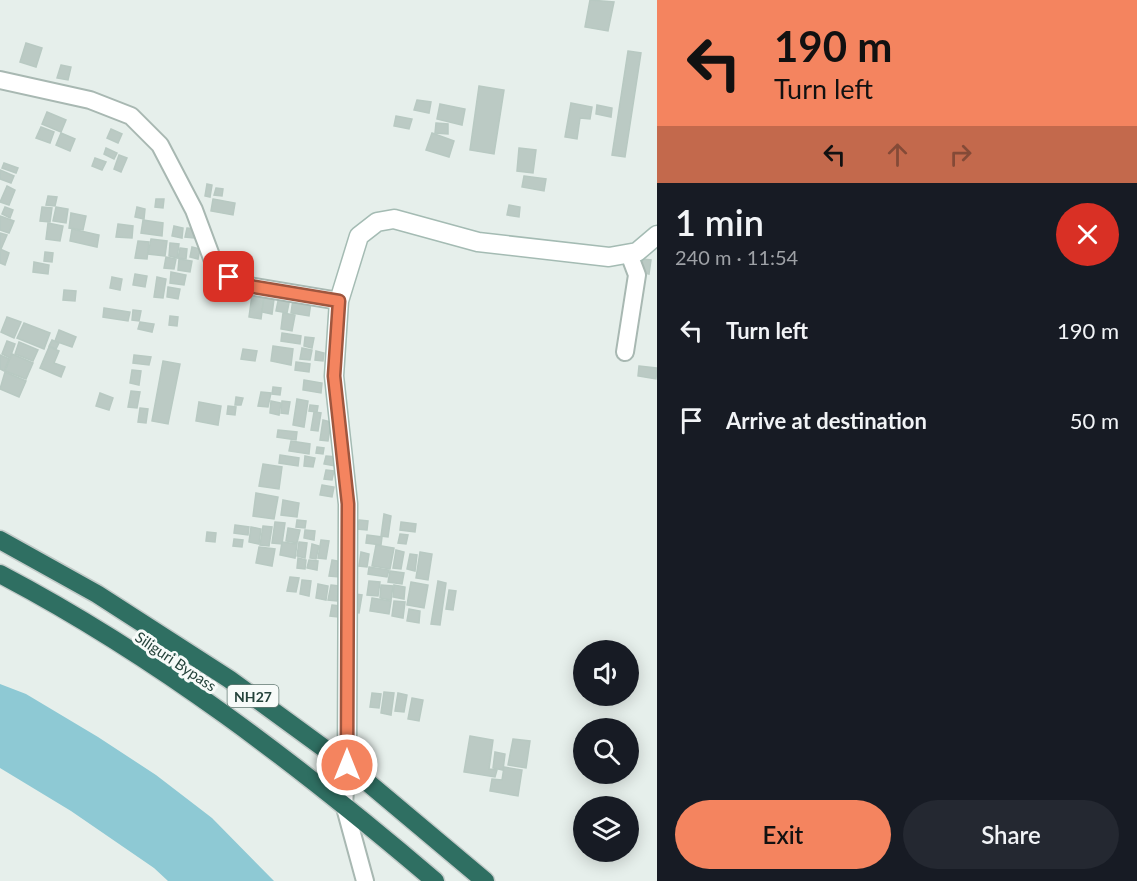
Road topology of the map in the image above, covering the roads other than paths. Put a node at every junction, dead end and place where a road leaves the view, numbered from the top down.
1 (0, 80) edge
2 (657, 235) edge
3 (629, 254) junction
4 (339, 301) junction
5 (625, 352) dead end
6 (0, 540) edge
7 (0, 574) edge
8 (347, 765) junction
9 (344, 804) junction
10 (365, 881) edge
11 (435, 881) edge
12 (485, 881) edge

1 - 4 street
2 - 3 street
3 - 4 street
3 - 5 street
4 - 8 street
6 - 8 highway, NH27
7 - 9 highway, Siliguri Bypass / NH27
8 - 9 street
8 - 12 highway, NH27
9 - 10 street
9 - 11 highway, Siliguri Bypass / NH27

